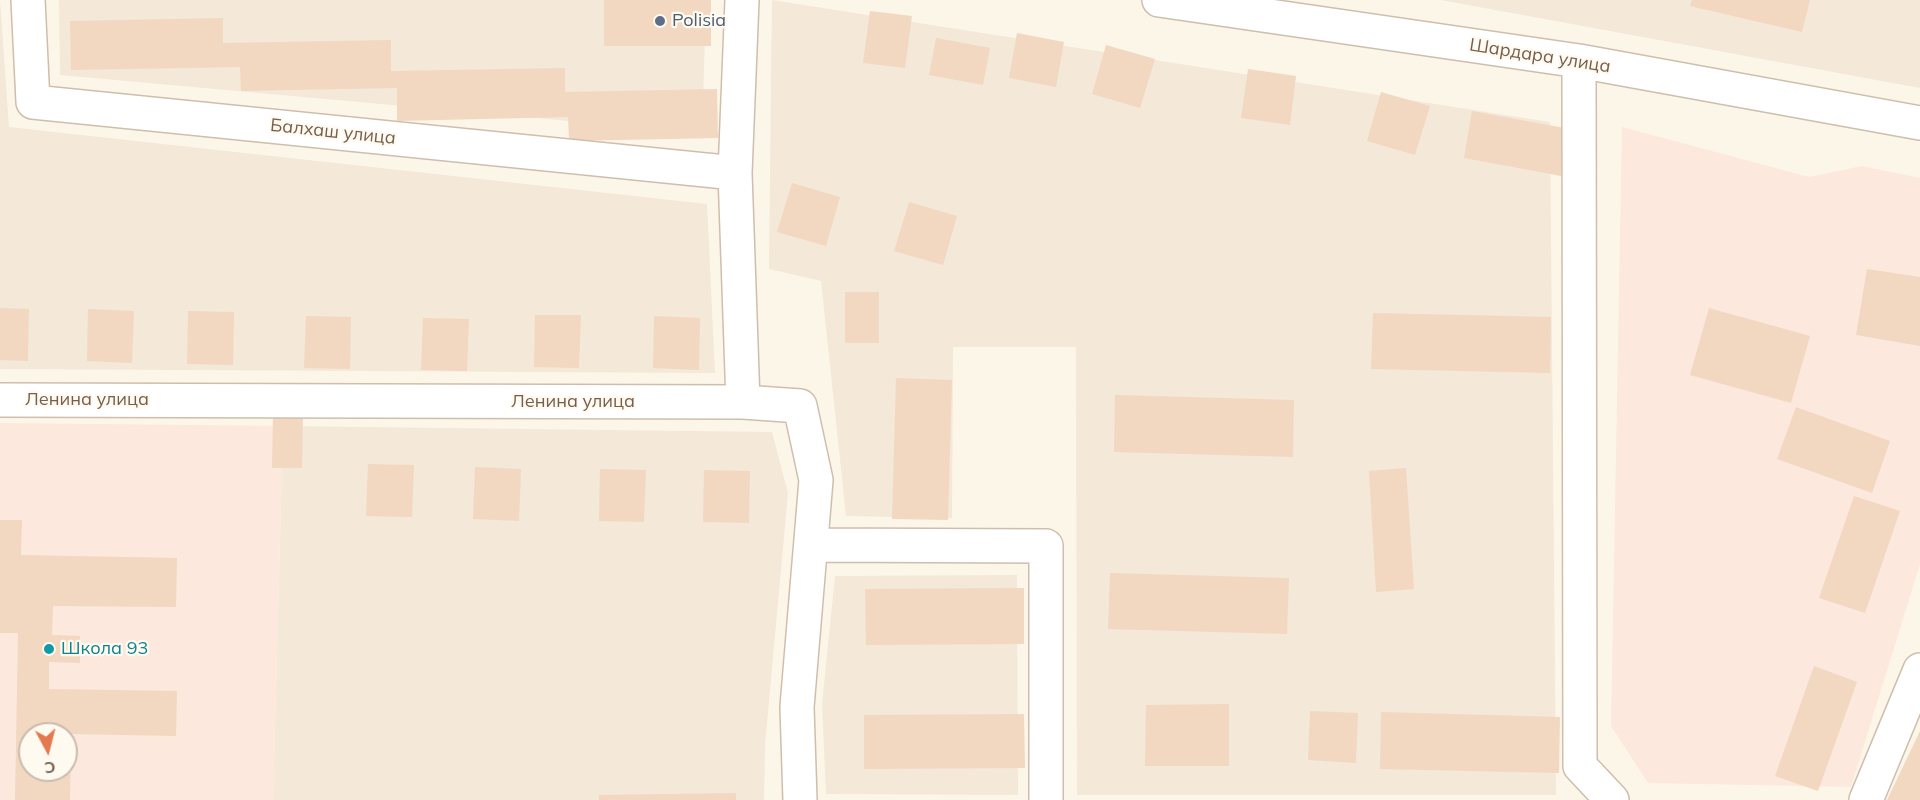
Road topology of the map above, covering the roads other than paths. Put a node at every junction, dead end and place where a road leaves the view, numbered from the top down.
1 (28, 0) edge
2 (742, 0) edge
3 (1159, 0) edge
4 (1579, 61) junction
5 (1920, 123) edge
6 (735, 173) junction
7 (0, 400) edge
8 (743, 402) junction
9 (811, 544) junction
10 (1920, 670) edge
11 (800, 800) edge
12 (1046, 800) edge
13 (1612, 800) edge
14 (1866, 800) edge

1 - 6 street, Балхаш улица
2 - 6 street
3 - 4 street, Шардара улица
4 - 5 street, Шардара улица
4 - 13 street
6 - 8 street
7 - 8 street, Ленина улица
8 - 9 street, Ленина улица
9 - 11 street
9 - 12 street
10 - 14 street

